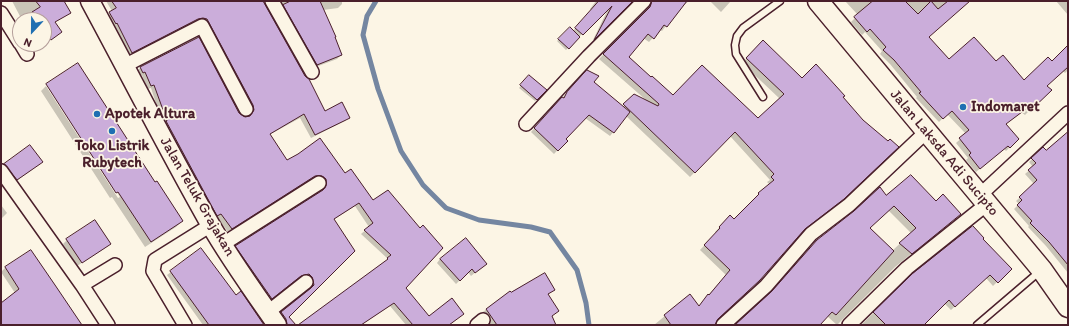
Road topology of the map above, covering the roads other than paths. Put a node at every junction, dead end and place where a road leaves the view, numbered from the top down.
1 (92, 1) edge
2 (272, 1) edge
3 (644, 1) edge
4 (780, 1) edge
5 (818, 1) edge
6 (1, 13) edge
7 (12, 30) edge
8 (124, 66) junction
9 (312, 72) dead end
10 (763, 97) dead end
11 (246, 109) dead end
12 (1068, 113) edge
13 (526, 124) dead end
14 (926, 132) junction
15 (1, 171) edge
16 (319, 183) dead end
17 (983, 200) junction
18 (211, 225) junction
19 (223, 244) junction
20 (115, 265) dead end
21 (1042, 270) junction
22 (306, 282) dead end
23 (82, 285) junction
24 (1068, 307) edge
25 (273, 318) edge
26 (108, 325) edge
27 (185, 325) edge
28 (723, 325) edge
29 (849, 325) edge
30 (977, 325) edge

1 - 8 street, Jalan Teluk Grajakan
2 - 9 street
3 - 13 street
4 - 10 lane
5 - 14 main road, Jalan Laksda Adi Sucipto
6 - 7 street
8 - 11 street
8 - 18 street, Jalan Teluk Grajakan
12 - 17 street
14 - 17 main road, Jalan Laksda Adi Sucipto
14 - 28 street
15 - 23 street
16 - 19 street
17 - 21 main road, Jalan Laksda Adi Sucipto
17 - 29 street
18 - 19 street, Jalan Teluk Grajakan
18 - 27 street
19 - 25 street, Jalan Teluk Grajakan
20 - 23 street
21 - 24 main road, Jalan Laksda Adi Sucipto
21 - 30 lane
22 - 25 street
23 - 26 street

